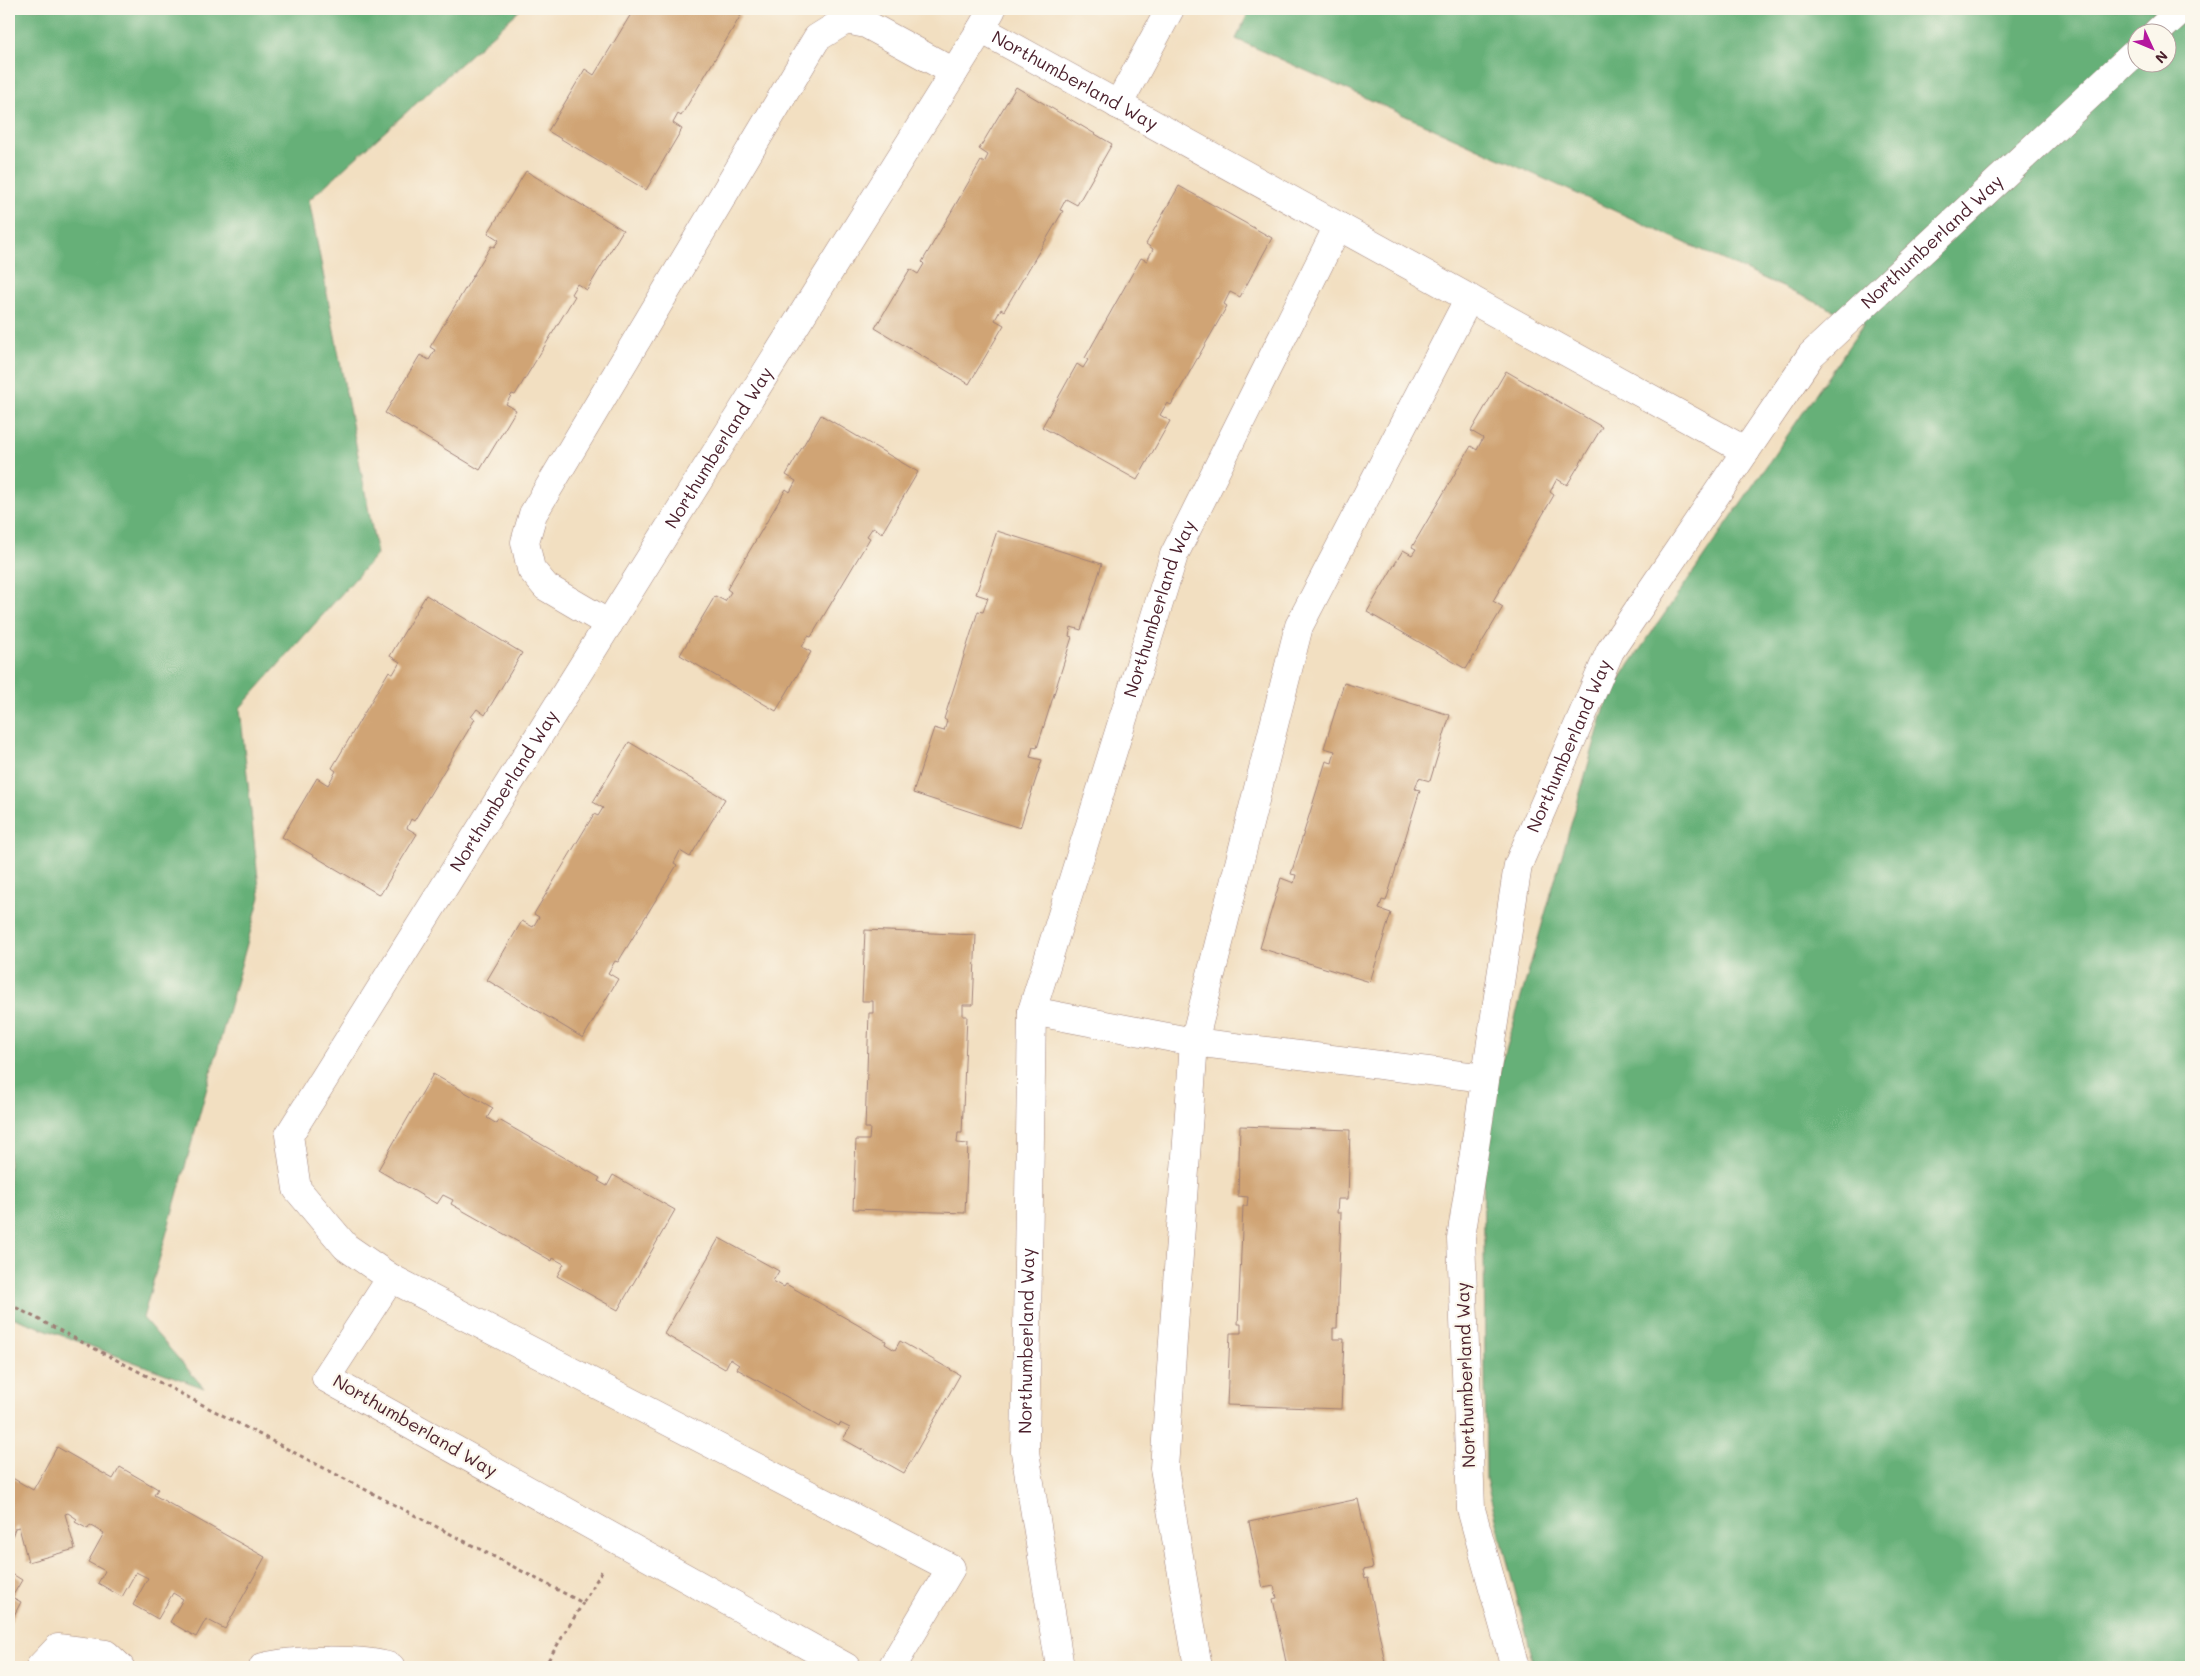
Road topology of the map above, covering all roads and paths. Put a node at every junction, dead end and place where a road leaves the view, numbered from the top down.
1 (1170, 9) edge
2 (2182, 9) edge
3 (987, 19) edge
4 (2168, 22) edge
5 (2128, 59) edge
6 (954, 72) junction
7 (1118, 105) junction
8 (1338, 226) junction
9 (1470, 298) junction
10 (1746, 450) junction
11 (609, 624) junction
12 (1032, 1011) junction
13 (1194, 1042) junction
14 (1485, 1078) junction
15 (391, 1278) junction
16 (9, 1304) edge
17 (619, 1541) junction
18 (582, 1603) junction
19 (40, 1667) edge
20 (120, 1667) edge
21 (263, 1667) edge
22 (392, 1667) edge
23 (544, 1667) edge
24 (846, 1667) edge
25 (892, 1667) edge
26 (1060, 1667) edge
27 (1198, 1667) edge
28 (1515, 1667) edge

1 - 7 street
2 - 4 street
3 - 6 street, Northumberland Way
3 - 7 street, Northumberland Way
5 - 10 street, Northumberland Way
6 - 11 street, Northumberland Way
6 - 11 street
7 - 8 street, Northumberland Way
8 - 9 street, Northumberland Way
8 - 12 street, Northumberland Way
9 - 10 street, Northumberland Way
9 - 13 street
10 - 14 street, Northumberland Way
11 - 15 street, Northumberland Way
12 - 13 street
12 - 26 street, Northumberland Way
13 - 14 street
13 - 27 street
14 - 28 street, Northumberland Way
15 - 17 street, Northumberland Way
15 - 25 street
16 - 18 path
17 - 18 path
17 - 24 street, Northumberland Way
18 - 23 path
19 - 20 street
21 - 22 street

